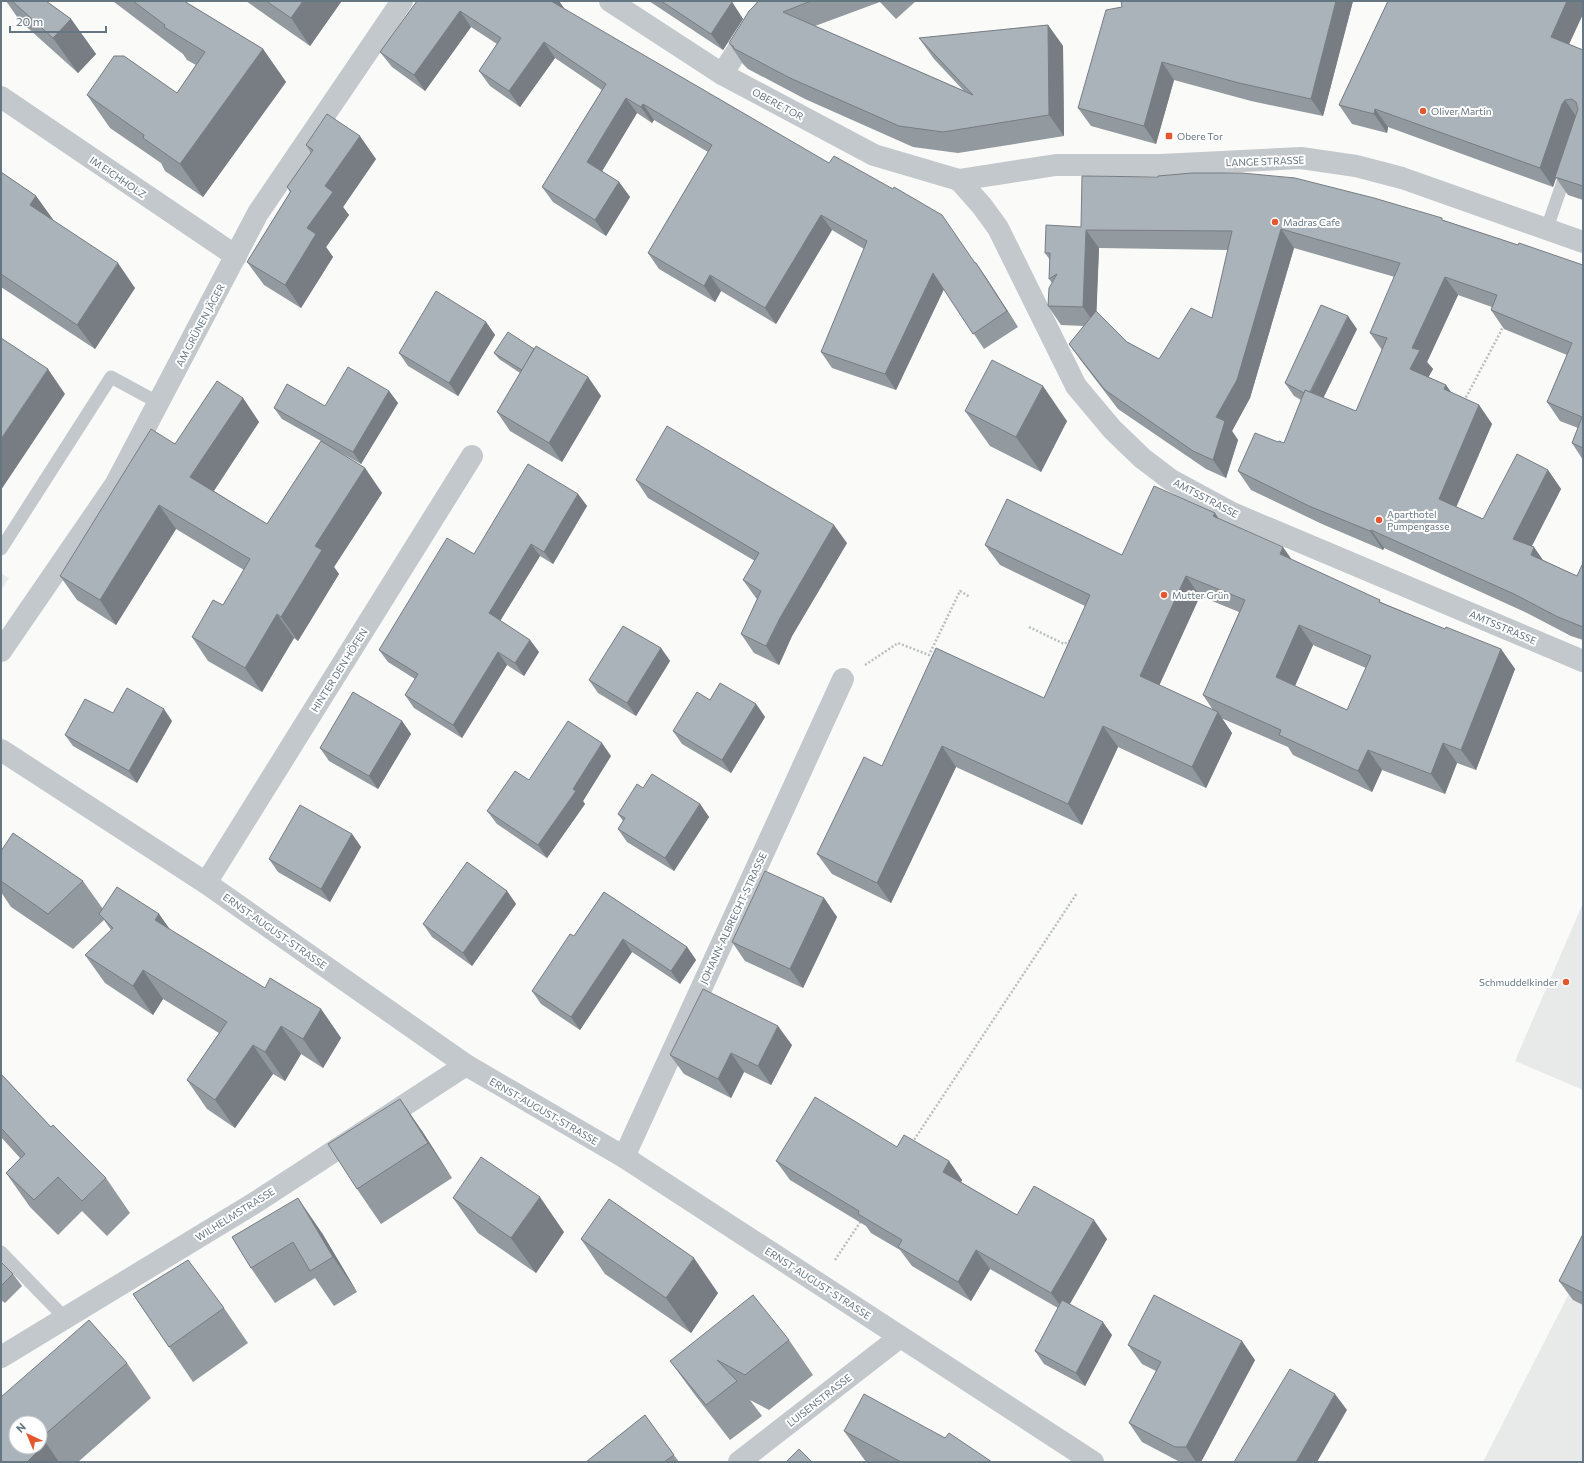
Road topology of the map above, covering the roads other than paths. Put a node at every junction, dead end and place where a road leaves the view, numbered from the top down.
1 (402, 1) edge
2 (610, 1) edge
3 (774, 1) edge
4 (722, 74) junction
5 (1, 97) edge
6 (1570, 162) edge
7 (959, 180) junction
8 (1547, 228) junction
9 (1583, 242) edge
10 (236, 256) junction
11 (159, 403) junction
12 (472, 456) dead end
13 (1, 549) edge
14 (1, 651) edge
15 (1583, 661) edge
16 (843, 679) road end
17 (1, 750) edge
18 (206, 884) junction
19 (466, 1065) junction
20 (624, 1157) junction
21 (1, 1252) edge
22 (65, 1318) junction
23 (900, 1337) junction
24 (1, 1357) edge
25 (739, 1462) edge
26 (1093, 1462) edge

1 - 10 street, AM GRÜNEN JÄGER
2 - 4 street, OBERE TOR
3 - 4 street
4 - 7 street, OBERE TOR
5 - 10 street, IM EICHHOLZ
6 - 8 lane
7 - 8 street, LANGE STRASSE
7 - 15 street, AMTSSTRASSE
8 - 9 street, LANGE STRASSE
10 - 11 street, AM GRÜNEN JÄGER
11 - 13 lane
11 - 14 street, AM GRÜNEN JÄGER
12 - 18 street, HINTER DEN HÖFEN
16 - 20 street, JOHANN-ALBRECHT-STRASSE
17 - 18 street, ERNST-AUGUST-STRASSE
18 - 19 street, ERNST-AUGUST-STRASSE
19 - 20 street, ERNST-AUGUST-STRASSE
19 - 22 street, WILHELMSTRASSE
20 - 23 street, ERNST-AUGUST-STRASSE
21 - 22 lane
22 - 24 street, WILHELMSTRASSE
23 - 25 street, LUISENSTRASSE
23 - 26 street, ERNST-AUGUST-STRASSE

